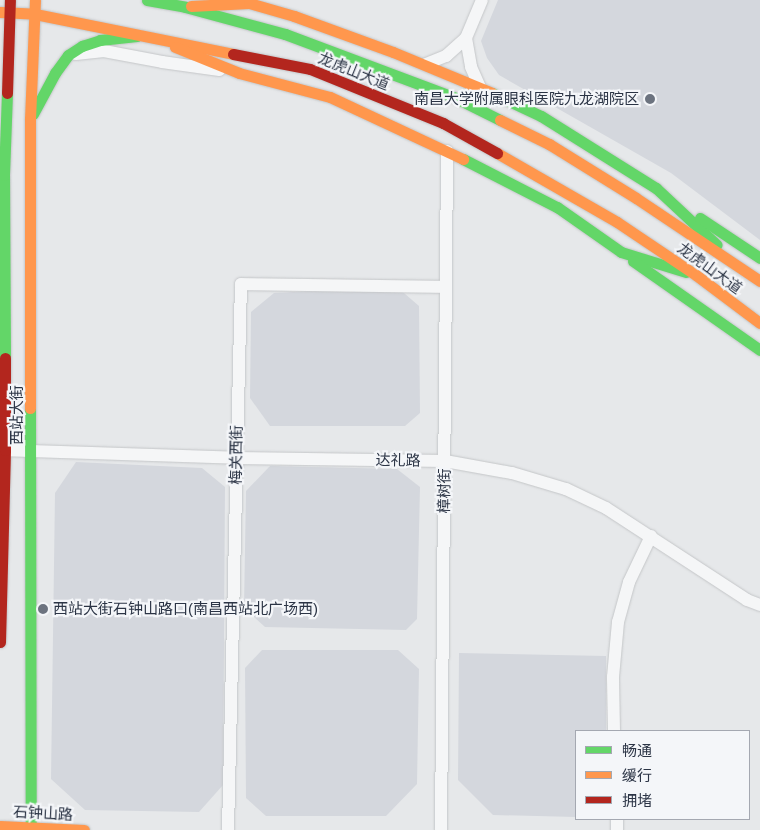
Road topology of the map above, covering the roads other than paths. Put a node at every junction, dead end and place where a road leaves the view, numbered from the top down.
1 (10, 0) edge
2 (35, 0) edge
3 (147, 0) edge
4 (482, 0) edge
5 (244, 2) edge
6 (185, 7) junction
7 (5, 12) edge
8 (35, 14) junction
9 (146, 35) junction
10 (466, 38) junction
11 (68, 55) junction
12 (426, 64) junction
13 (239, 73) junction
14 (480, 87) junction
15 (0, 93) edge
16 (30, 119) junction
17 (447, 151) junction
18 (4, 175) junction
19 (656, 188) junction
20 (620, 252) junction
21 (760, 258) edge
22 (740, 266) junction
23 (696, 275) junction
24 (760, 281) edge
25 (446, 287) junction
26 (760, 323) edge
27 (760, 350) edge
28 (2, 450) edge
29 (32, 451) junction
30 (236, 458) junction
31 (444, 461) junction
32 (651, 536) junction
33 (760, 606) edge
34 (0, 642) edge
35 (614, 730) edge
36 (0, 826) edge
37 (31, 829) edge
38 (84, 830) edge
39 (228, 830) edge
40 (441, 830) edge

1 - 7 main road, 西站大街
2 - 8 main road, 西站大街
3 - 6 main road, 龙虎山大道
4 - 10 street
5 - 6 main road
5 - 12 main road
6 - 22 main road, 龙虎山大道
7 - 8 main road, 龙虎山大道
7 - 18 main road, 西站大街
8 - 9 main road, 龙虎山大道
8 - 16 main road, 西站大街
9 - 11 main road
9 - 13 main road
9 - 23 main road, 龙虎山大道
10 - 12 street
10 - 14 street
11 - 13 street
11 - 16 main road
12 - 14 main road
13 - 17 main road
14 - 19 main road
15 - 18 main road
16 - 29 main road, 西站大街
17 - 20 main road
17 - 25 street, 樟树街
18 - 28 main road, 西站大街
19 - 21 main road
19 - 22 main road
20 - 23 main road
20 - 27 main road
22 - 24 main road, 龙虎山大道
23 - 26 main road, 龙虎山大道
25 - 30 street, 梅关西街
25 - 31 street, 樟树街
28 - 29 street, 达礼路
28 - 34 main road, 西站大街
29 - 30 street, 达礼路
29 - 37 main road, 西站大街
30 - 31 street, 达礼路
30 - 39 street, 梅关西街
31 - 32 street, 达礼路
31 - 40 street, 樟树街
32 - 33 street, 达礼路
32 - 35 street
36 - 37 main road, 石钟山路
37 - 38 main road, 石钟山路

